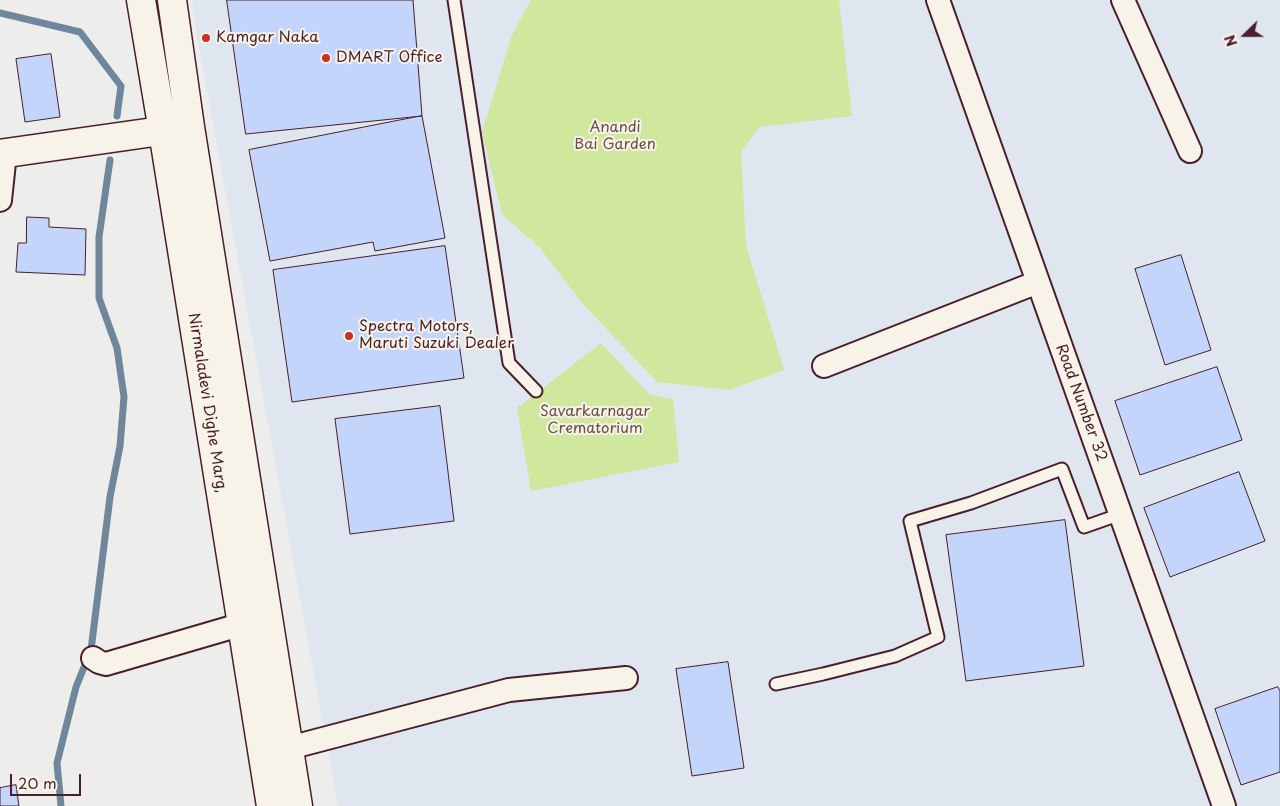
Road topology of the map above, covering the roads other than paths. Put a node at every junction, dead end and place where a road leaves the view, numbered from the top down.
1 (141, 0) edge
2 (172, 0) edge
3 (454, 0) edge
4 (938, 0) edge
5 (1123, 0) edge
6 (190, 127) junction
7 (163, 131) junction
8 (1190, 151) dead end
9 (3, 154) edge
10 (0, 200) edge
11 (1038, 282) junction
12 (824, 366) dead end
13 (536, 391) dead end
14 (1121, 514) junction
15 (243, 624) junction
16 (93, 658) dead end
17 (626, 678) dead end
18 (776, 684) dead end
19 (276, 750) junction
20 (271, 806) edge
21 (298, 806) edge
22 (1224, 806) edge

1 - 7 main road, Nirmaladevi Dighe Marg,
2 - 6 main road, Nirmaladevi Dighe Marg,
3 - 13 lane
4 - 11 street, Road Number 32
5 - 8 street
6 - 7 main road
6 - 19 main road, Nirmaladevi Dighe Marg,
7 - 9 main road
7 - 15 main road, Nirmaladevi Dighe Marg,
9 - 10 street
11 - 12 street
11 - 14 street, Road Number 32
14 - 18 lane
14 - 22 street, Road Number 32
15 - 16 street
15 - 19 main road, Nirmaladevi Dighe Marg,
17 - 19 street
19 - 20 main road, Nirmaladevi Dighe Marg,
19 - 21 main road, Nirmaladevi Dighe Marg,

